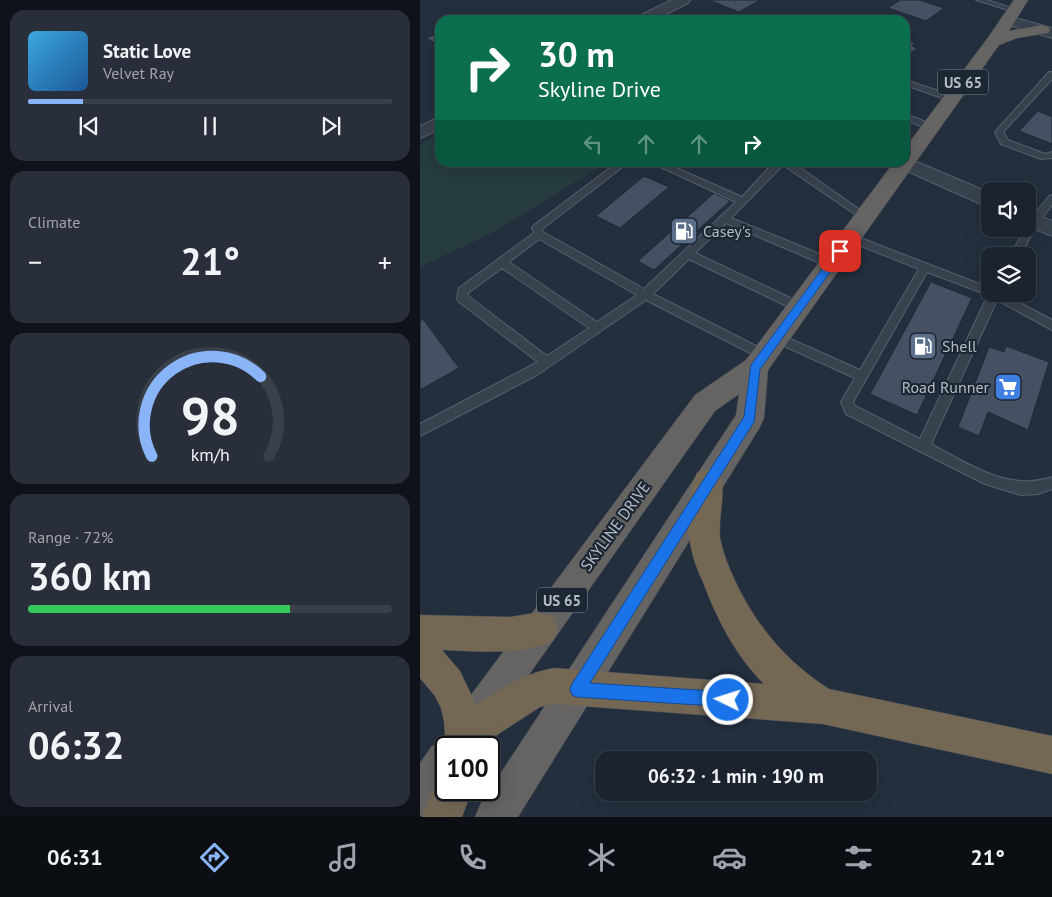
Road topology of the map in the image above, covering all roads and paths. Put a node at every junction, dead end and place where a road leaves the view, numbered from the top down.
1 (683, 0) edge
2 (979, 0) edge
3 (1022, 7) edge
4 (652, 15) edge
5 (1049, 28) edge
6 (992, 42) junction
7 (1052, 74) edge
8 (910, 84) edge
9 (952, 98) junction
10 (910, 118) edge
11 (435, 125) edge
12 (931, 127) junction
13 (420, 133) edge
14 (910, 155) edge
15 (1052, 155) edge
16 (910, 162) edge
17 (618, 167) edge
18 (665, 167) edge
19 (775, 167) edge
20 (792, 167) edge
21 (901, 167) edge
22 (981, 198) edge
23 (1052, 198) edge
24 (743, 201) junction
25 (865, 217) junction
26 (725, 218) junction
27 (1038, 223) edge
28 (539, 234) junction
29 (850, 238) junction
30 (1021, 247) edge
31 (687, 254) junction
32 (501, 262) junction
33 (832, 264) junction
34 (925, 267) junction
35 (981, 288) edge
36 (645, 295) junction
37 (989, 302) edge
38 (1010, 302) edge
39 (800, 307) junction
40 (1052, 326) edge
41 (596, 327) junction
42 (765, 354) junction
43 (546, 362) junction
44 (863, 376) junction
45 (420, 430) edge
46 (920, 445) junction
47 (708, 483) junction
48 (1052, 483) edge
49 (541, 630) junction
50 (420, 632) edge
51 (420, 654) edge
52 (577, 689) junction
53 (822, 706) junction
54 (458, 736) edge
55 (466, 736) edge
56 (472, 736) edge
57 (1052, 755) edge
58 (435, 777) edge
59 (420, 796) edge
60 (448, 801) edge
61 (442, 817) edge
62 (495, 817) edge

1 - 4 street
2 - 3 lane
3 - 5 street
3 - 6 highway, SKYLINE DRIVE / US 65
5 - 6 highway
6 - 9 highway, SKYLINE DRIVE / US 65
7 - 15 lane
8 - 9 lane
9 - 12 highway, SKYLINE DRIVE / US 65
10 - 12 lane
11 - 13 street
12 - 14 highway, SKYLINE DRIVE / US 65
16 - 22 street
17 - 28 lane
18 - 24 lane
19 - 24 lane
20 - 25 lane
21 - 25 highway, SKYLINE DRIVE / US 65
23 - 27 lane
24 - 26 lane
25 - 29 highway, SKYLINE DRIVE / US 65
26 - 31 lane
26 - 33 lane
27 - 30 lane
28 - 32 lane
28 - 36 lane
29 - 33 highway, SKYLINE DRIVE / US 65
29 - 34 lane
31 - 36 lane
31 - 39 lane
32 - 41 lane
32 - 43 lane
33 - 39 highway, SKYLINE DRIVE / US 65
34 - 35 lane
34 - 44 lane
36 - 41 lane
36 - 42 lane
37 - 46 lane
38 - 40 lane
39 - 42 highway, SKYLINE DRIVE / US 65
41 - 43 lane
42 - 44 lane
42 - 47 highway
42 - 49 highway, SKYLINE DRIVE / US 65
43 - 45 lane
44 - 46 lane
46 - 48 lane
47 - 52 highway
47 - 53 highway
49 - 50 highway
49 - 55 highway, SKYLINE DRIVE / US 65
51 - 54 highway
52 - 53 highway
52 - 56 highway
52 - 62 highway
53 - 57 highway
58 - 59 highway, SKYLINE DRIVE / US 65
60 - 61 highway

